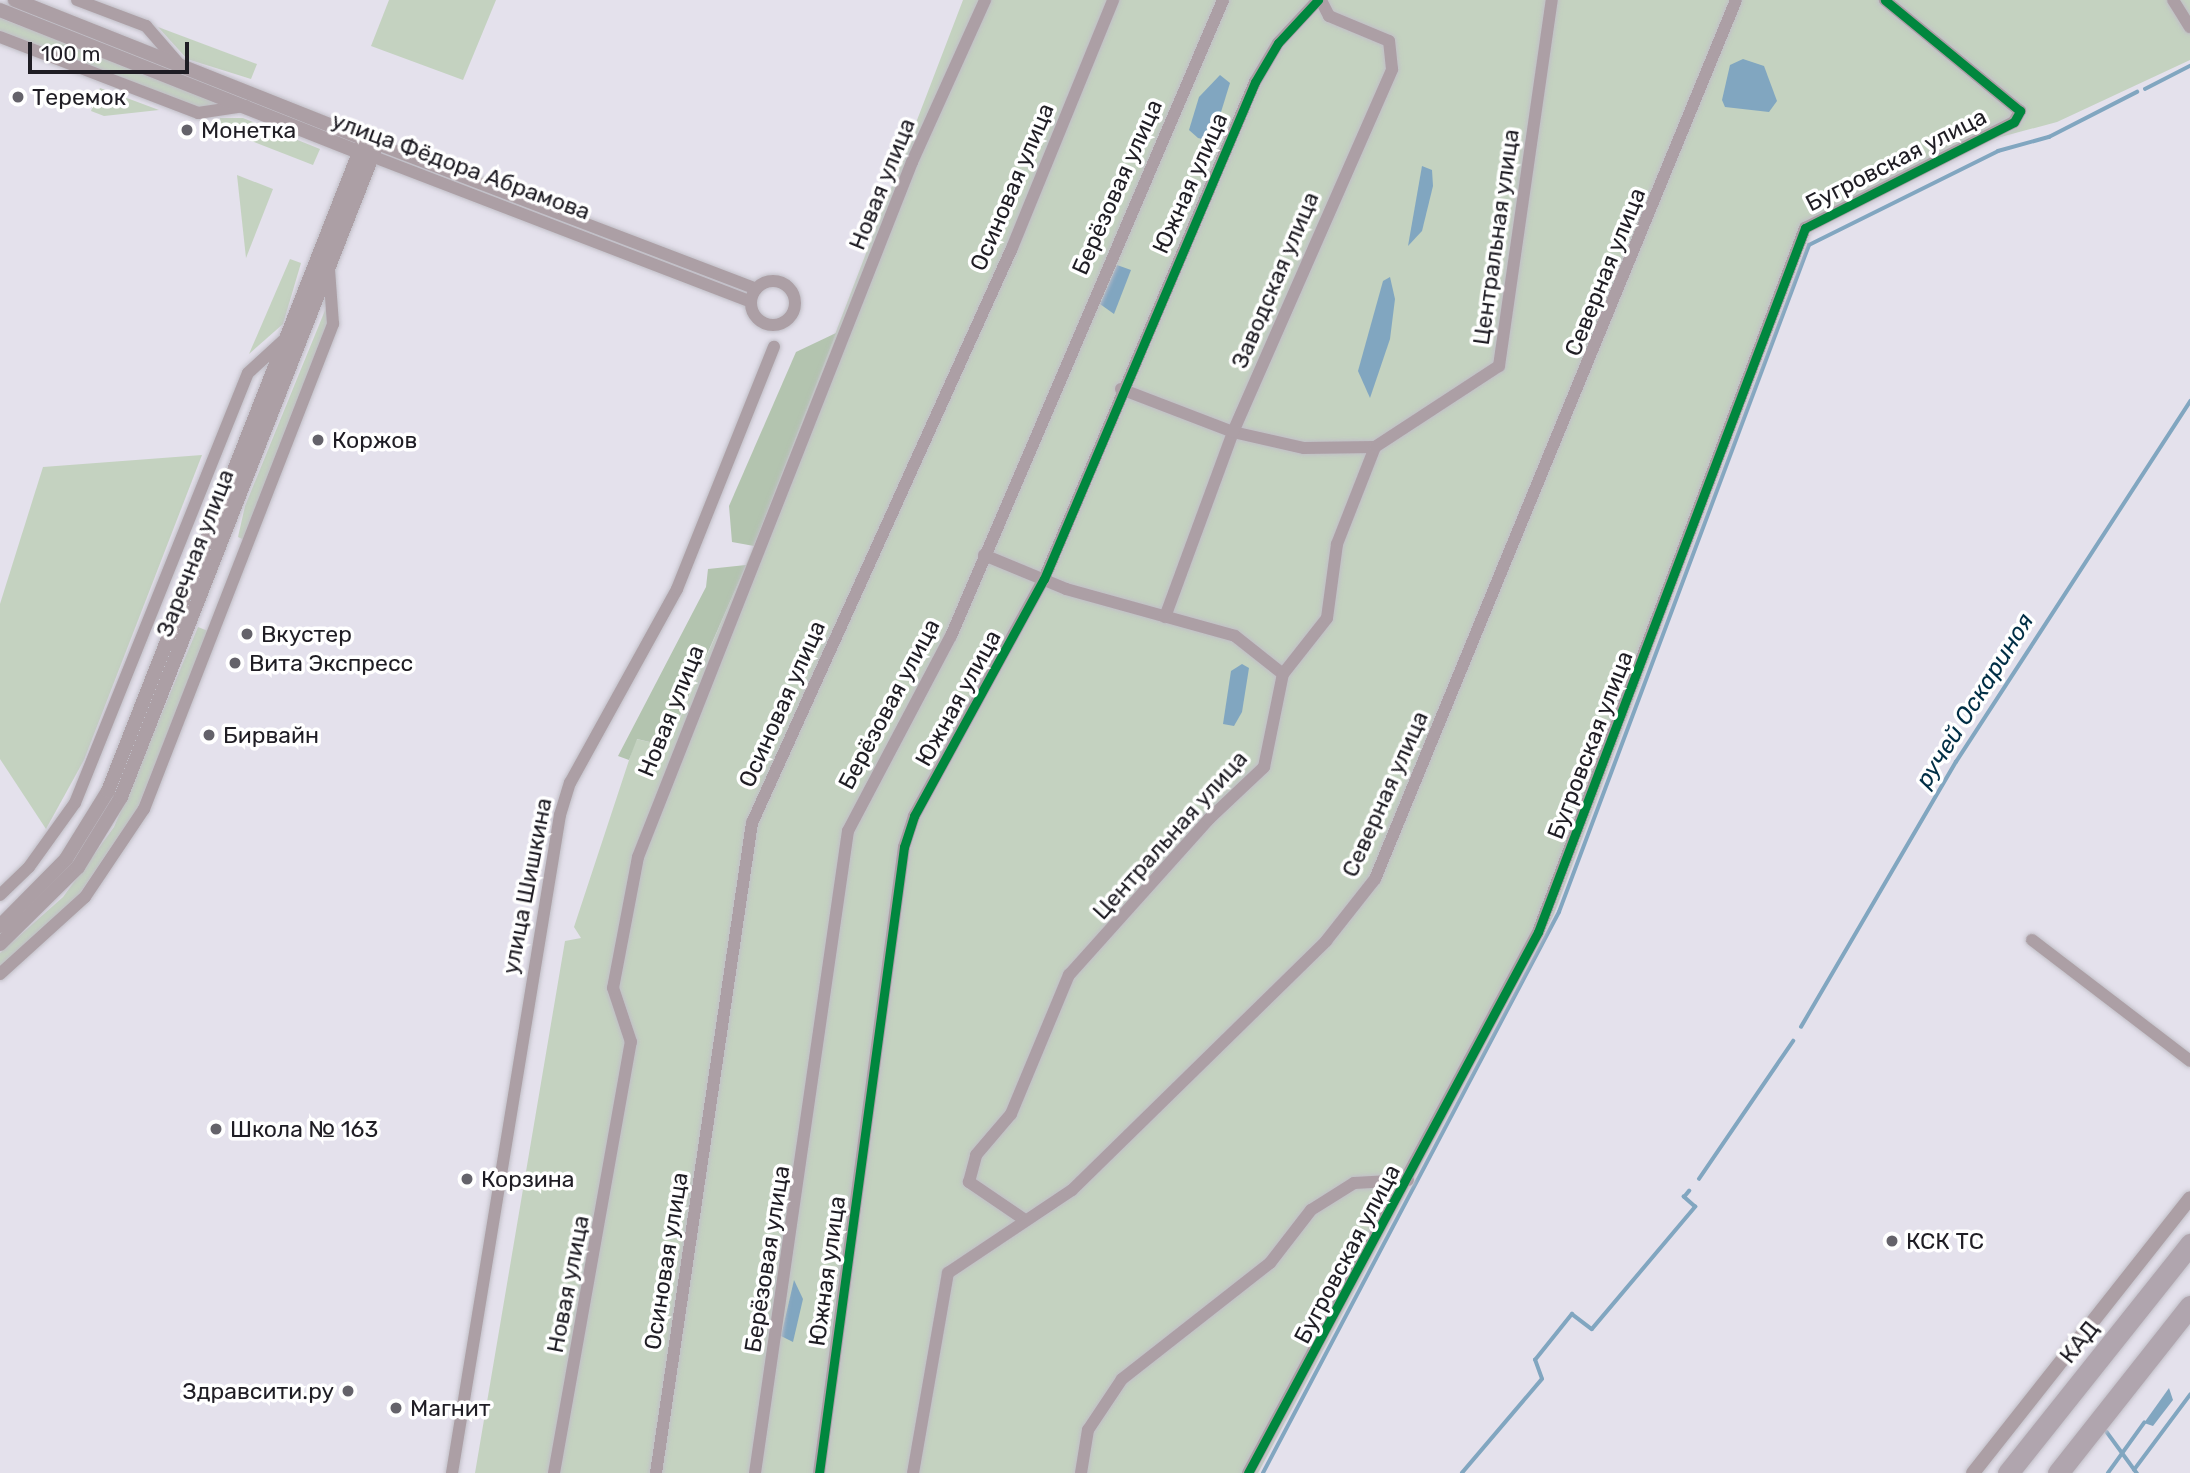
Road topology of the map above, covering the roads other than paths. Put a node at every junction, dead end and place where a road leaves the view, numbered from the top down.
1 (15, 0) edge
2 (77, 0) edge
3 (985, 0) edge
4 (1113, 0) edge
5 (1223, 0) edge
6 (1320, 0) edge
7 (1552, 0) edge
8 (1736, 0) edge
9 (1885, 0) edge
10 (2174, 0) edge
11 (0, 10) edge
12 (2190, 27) edge
13 (0, 37) edge
14 (178, 63) junction
15 (245, 106) junction
16 (368, 148) junction
17 (329, 270) junction
18 (756, 289) junction
19 (751, 302) junction
20 (287, 337) junction
21 (774, 347) dead end
22 (1121, 389) junction
23 (1233, 432) junction
24 (1375, 447) junction
25 (984, 555) junction
26 (1044, 579) junction
27 (1165, 617) junction
28 (1283, 674) junction
29 (0, 895) edge
30 (0, 926) edge
31 (2032, 940) dead end
32 (0, 944) edge
33 (0, 974) edge
34 (2190, 1061) edge
35 (1408, 1180) junction
36 (2190, 1198) edge
37 (1025, 1220) junction
38 (2190, 1244) edge
39 (2190, 1306) edge
40 (452, 1473) edge
41 (554, 1473) edge
42 (656, 1473) edge
43 (755, 1473) edge
44 (819, 1473) edge
45 (913, 1473) edge
46 (1080, 1473) edge
47 (1248, 1473) edge
48 (1973, 1473) edge
49 (2008, 1473) edge
50 (2058, 1473) edge

1 - 14 street, улица Фёдора Абрамова
2 - 14 street
3 - 41 street, Новая улица
4 - 42 street, Осиновая улица
5 - 25 street, Берёзовая улица
6 - 22 street, Южная улица
6 - 23 street, Заводская улица
7 - 24 street, Центральная улица
8 - 37 street, Северная улица
9 - 35 street, Бугровская улица
10 - 12 street
11 - 15 street, улица Фёдора Абрамова
13 - 15 street
14 - 16 street, улица Фёдора Абрамова
15 - 16 street, улица Фёдора Абрамова
16 - 17 street, Заречная улица
16 - 18 street, улица Фёдора Абрамова
16 - 19 street, улица Фёдора Абрамова
16 - 20 street, Заречная улица
17 - 32 street, Заречная улица
17 - 33 street
18 - 19 street
18 - 19 street
20 - 29 street
20 - 30 street, Заречная улица
21 - 40 street, улица Шишкина
22 - 23 street
22 - 26 street, Южная улица
23 - 24 street
23 - 27 street, Заводская улица
24 - 28 street, Центральная улица
25 - 26 street
25 - 43 street, Берёзовая улица
26 - 27 street
26 - 44 street, Южная улица
27 - 28 street
28 - 37 street, Центральная улица
31 - 34 street
35 - 46 street
35 - 47 street, Бугровская улица
36 - 48 street
37 - 45 street, Северная улица
38 - 49 highway, КАД
39 - 50 highway

